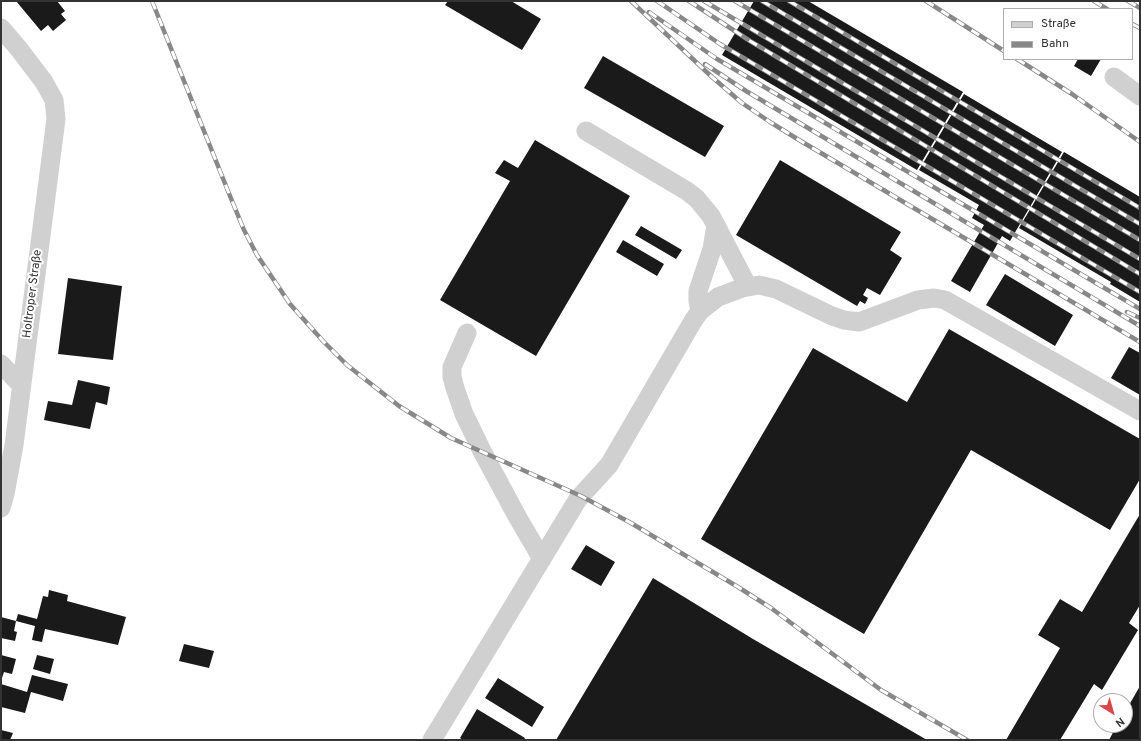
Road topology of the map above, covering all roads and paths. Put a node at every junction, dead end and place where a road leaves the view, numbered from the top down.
1 (1, 28) edge
2 (1114, 77) dead end
3 (1140, 96) edge
4 (586, 131) dead end
5 (716, 225) junction
6 (748, 287) junction
7 (700, 311) junction
8 (466, 333) dead end
9 (1, 364) edge
10 (21, 385) junction
11 (1140, 411) edge
12 (1, 508) edge
13 (542, 559) junction
14 (432, 740) edge

1 - 10 street, Holtroper Straße
2 - 3 street
4 - 5 street
5 - 6 street
5 - 7 street
6 - 7 street
6 - 11 street
7 - 13 street
8 - 13 street
9 - 10 street
10 - 12 street, Holtroper Straße
13 - 14 street

